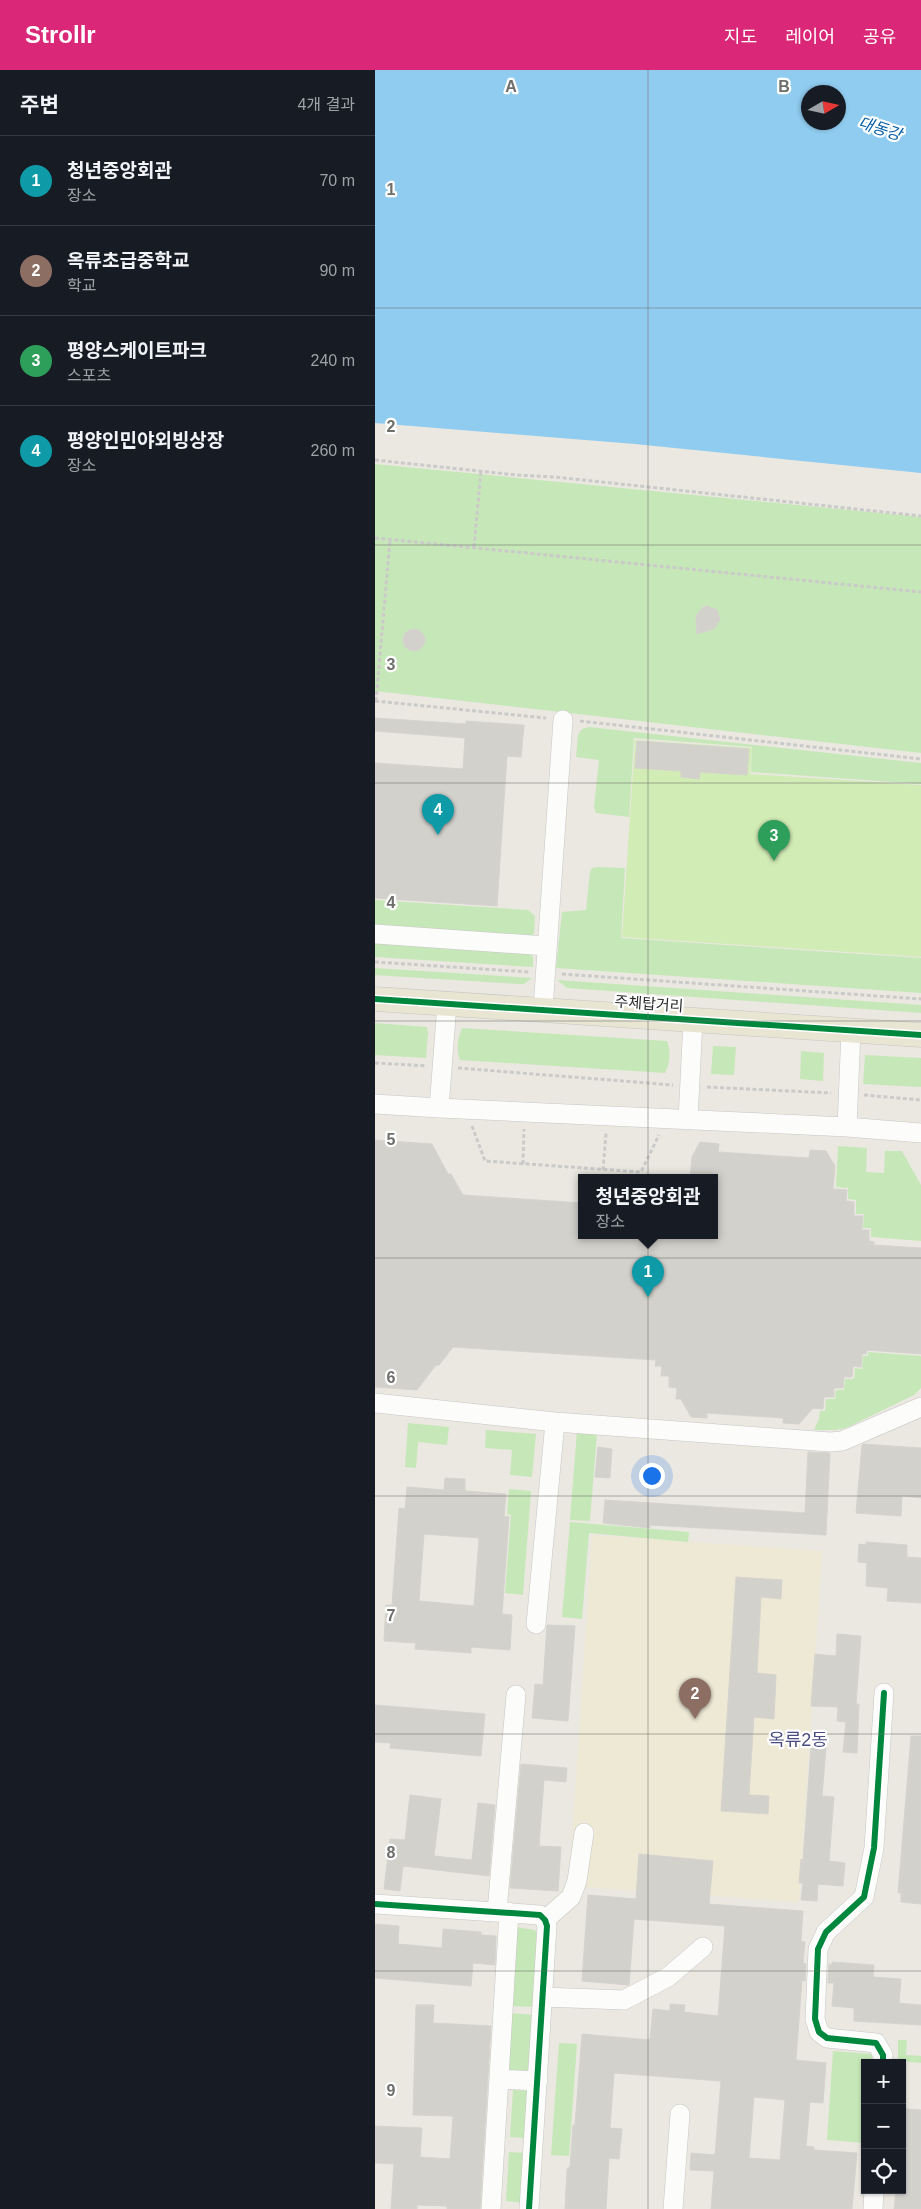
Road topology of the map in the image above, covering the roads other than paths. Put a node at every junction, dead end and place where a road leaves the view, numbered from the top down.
1 (563, 720) road end
2 (375, 934) edge
3 (547, 946) junction
4 (375, 999) edge
5 (447, 1004) junction
6 (543, 1009) junction
7 (693, 1020) junction
8 (851, 1030) junction
9 (921, 1035) edge
10 (375, 1104) edge
11 (439, 1108) junction
12 (688, 1120) junction
13 (847, 1127) junction
14 (921, 1133) edge
15 (375, 1403) edge
16 (921, 1407) edge
17 (555, 1422) junction
18 (536, 1624) dead end
19 (884, 1693) dead end
20 (517, 1695) dead end
21 (583, 1832) dead end
22 (375, 1904) edge
23 (503, 1912) junction
24 (545, 1920) junction
25 (703, 1947) dead end
26 (543, 1997) junction
27 (883, 2059) edge
28 (500, 2079) junction
29 (538, 2081) junction
30 (680, 2114) dead end
31 (874, 2194) edge
32 (491, 2209) edge
33 (529, 2209) edge
34 (673, 2209) edge
35 (873, 2209) edge

1 - 3 street
2 - 3 street
3 - 6 street
4 - 5 main road, 주체탑거리
5 - 6 main road, 주체탑거리
5 - 11 street
6 - 7 main road, 주체탑거리
7 - 8 main road, 주체탑거리
7 - 12 street
8 - 9 main road, 주체탑거리
8 - 13 street
10 - 11 street
11 - 12 street
12 - 13 street
13 - 14 street
15 - 17 street
16 - 17 street
17 - 18 street
19 - 27 street
20 - 23 street
21 - 24 street
22 - 23 street
23 - 24 street
23 - 28 street
24 - 26 street
25 - 26 street
26 - 29 street
28 - 29 street
28 - 32 street
29 - 33 street
30 - 34 street
31 - 35 street

